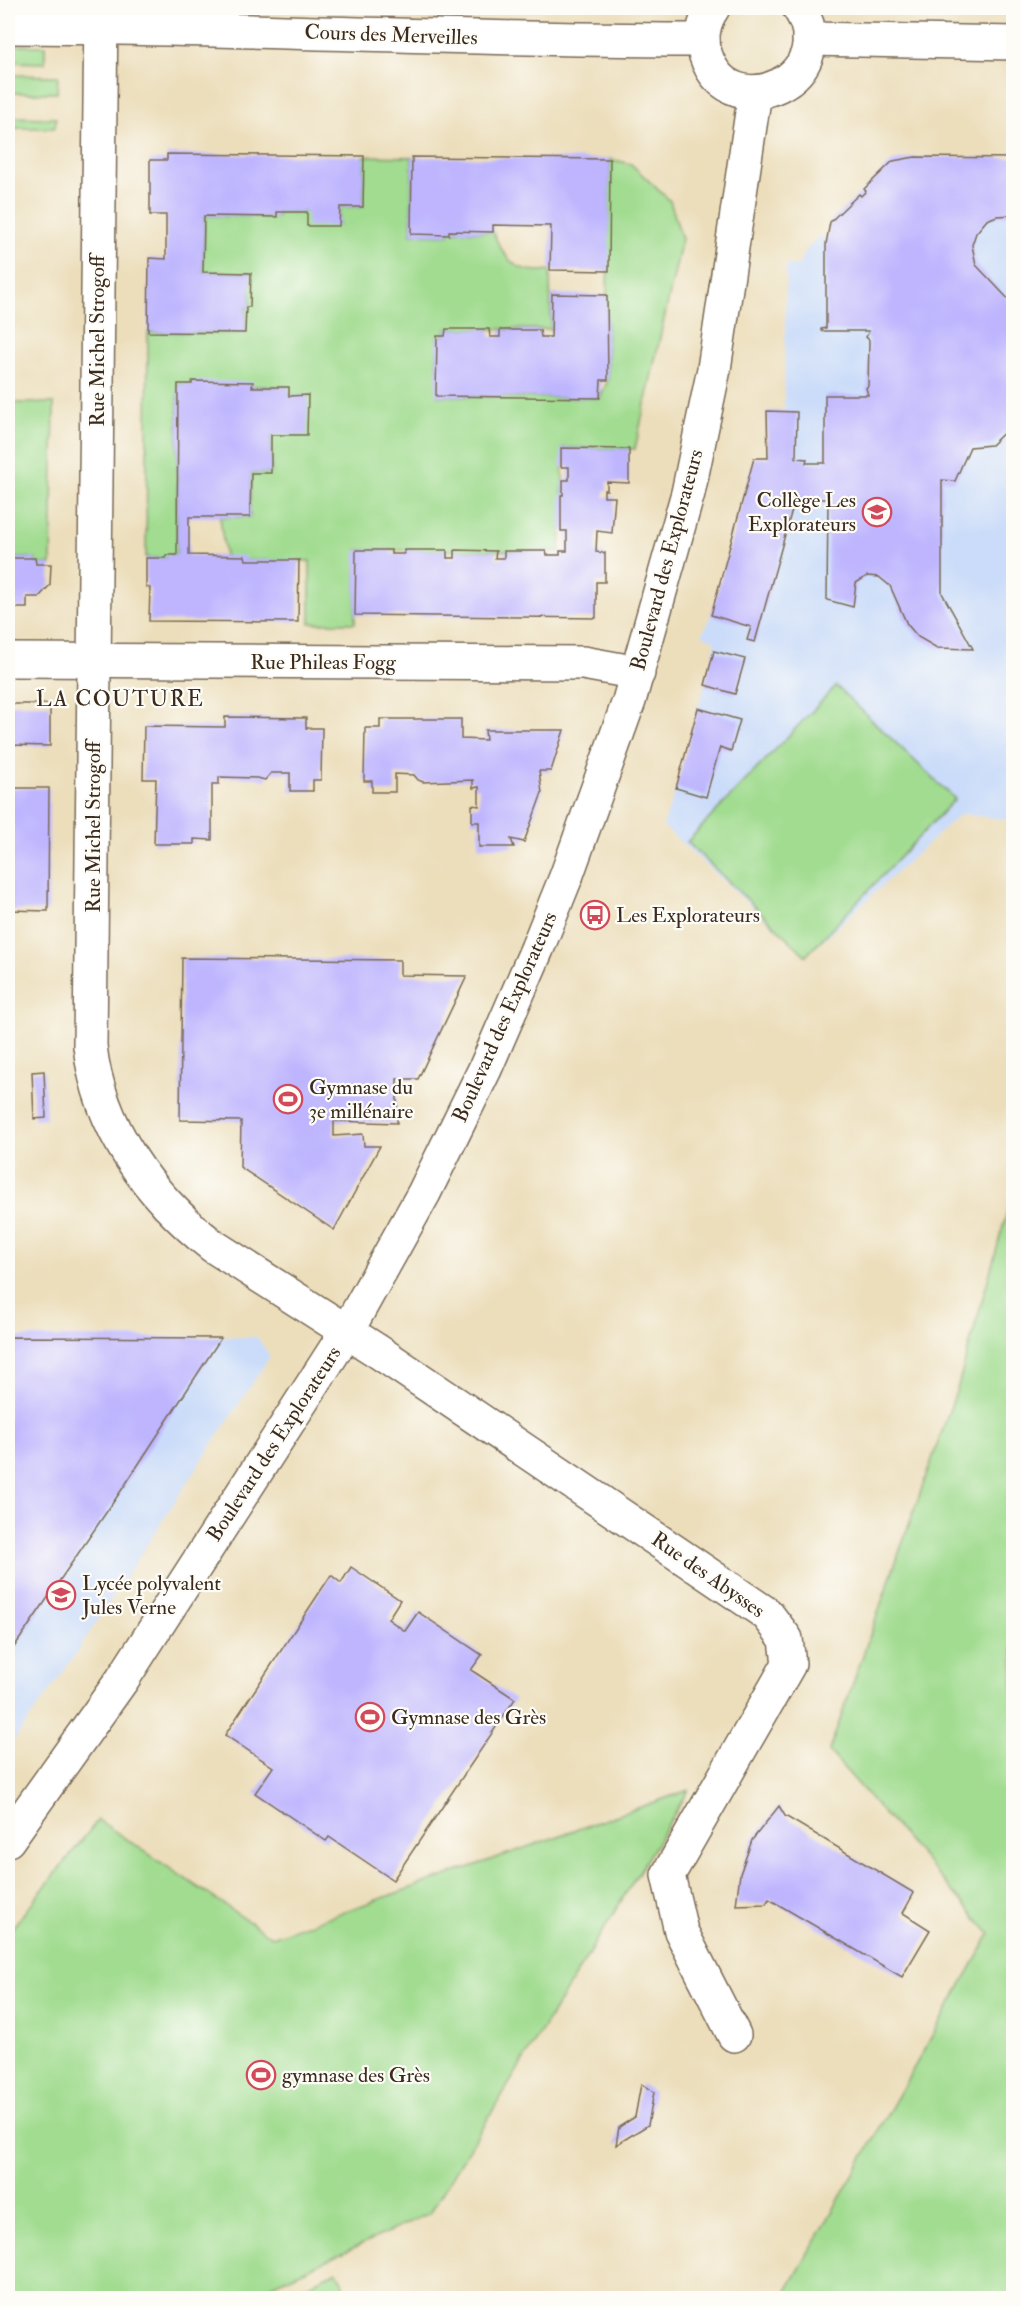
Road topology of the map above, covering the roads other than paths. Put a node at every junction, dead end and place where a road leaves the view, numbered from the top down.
1 (713, 8) edge
2 (799, 8) edge
3 (101, 17) edge
4 (8, 27) edge
5 (809, 39) junction
6 (703, 40) junction
7 (1014, 43) edge
8 (755, 92) junction
9 (8, 660) edge
10 (95, 660) junction
11 (638, 673) junction
12 (347, 1331) junction
13 (8, 1840) edge
14 (734, 2035) dead end

1 - 6 street
2 - 5 street
3 - 4 street, Cours des Merveilles
3 - 6 street, Cours des Merveilles
3 - 10 street, Rue Michel Strogoff
5 - 7 street
5 - 8 street
6 - 8 street
8 - 11 street, Boulevard des Explorateurs
9 - 10 street, Rue Phileas Fogg
10 - 11 street, Rue Phileas Fogg
10 - 12 street, Rue Michel Strogoff
11 - 12 street, Boulevard des Explorateurs
12 - 13 street, Boulevard des Explorateurs
12 - 14 street, Rue des Abysses

